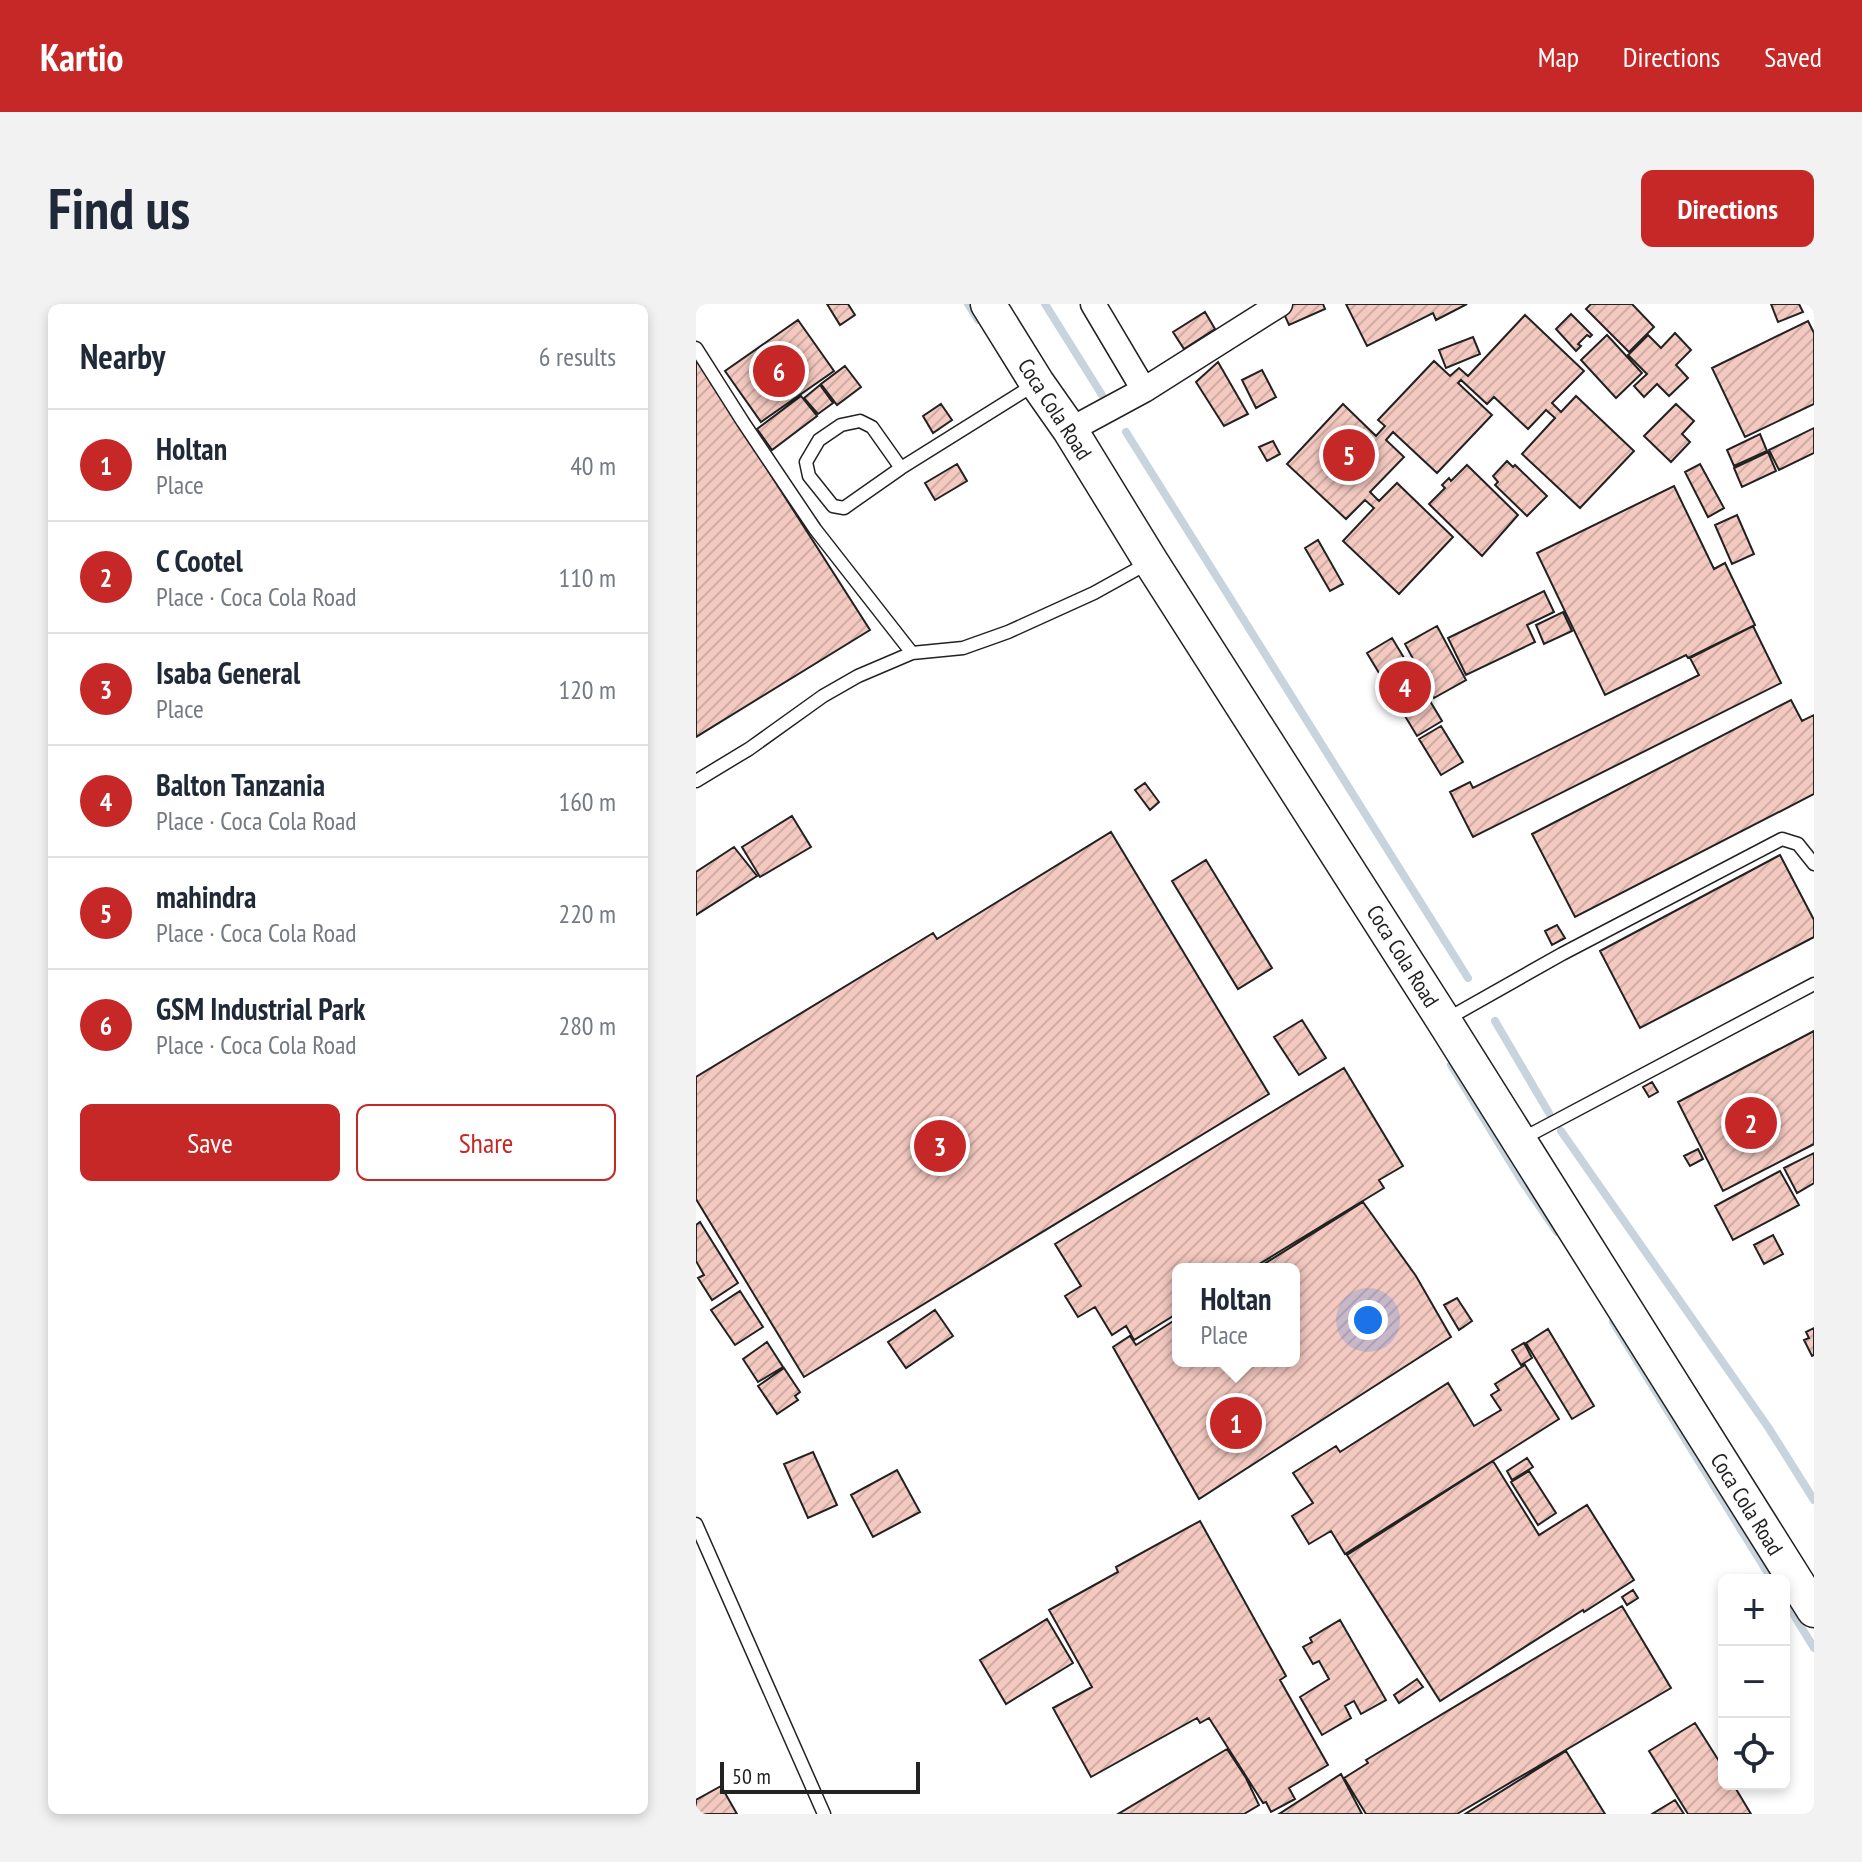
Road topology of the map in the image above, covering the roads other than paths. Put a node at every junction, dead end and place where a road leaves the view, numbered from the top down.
1 (988, 304) edge
2 (1093, 304) edge
3 (1280, 304) edge
4 (696, 348) edge
5 (1037, 383) junction
6 (1144, 390) junction
7 (1070, 430) junction
8 (901, 468) junction
9 (1151, 562) junction
10 (912, 653) junction
11 (696, 781) edge
12 (1814, 864) edge
13 (1814, 984) edge
14 (1444, 1021) junction
15 (1519, 1141) junction
16 (696, 1524) edge
17 (1814, 1610) edge
18 (824, 1814) edge

1 - 5 main road, Coca Cola Road
2 - 6 street
3 - 6 street
4 - 10 lane
5 - 7 main road, Coca Cola Road
5 - 8 lane
6 - 7 street
7 - 9 main road, Coca Cola Road
8 - 8 lane
9 - 10 lane
9 - 14 main road, Coca Cola Road
10 - 11 lane
12 - 14 lane
13 - 15 lane
14 - 15 main road, Coca Cola Road
15 - 17 main road, Coca Cola Road
16 - 18 lane

